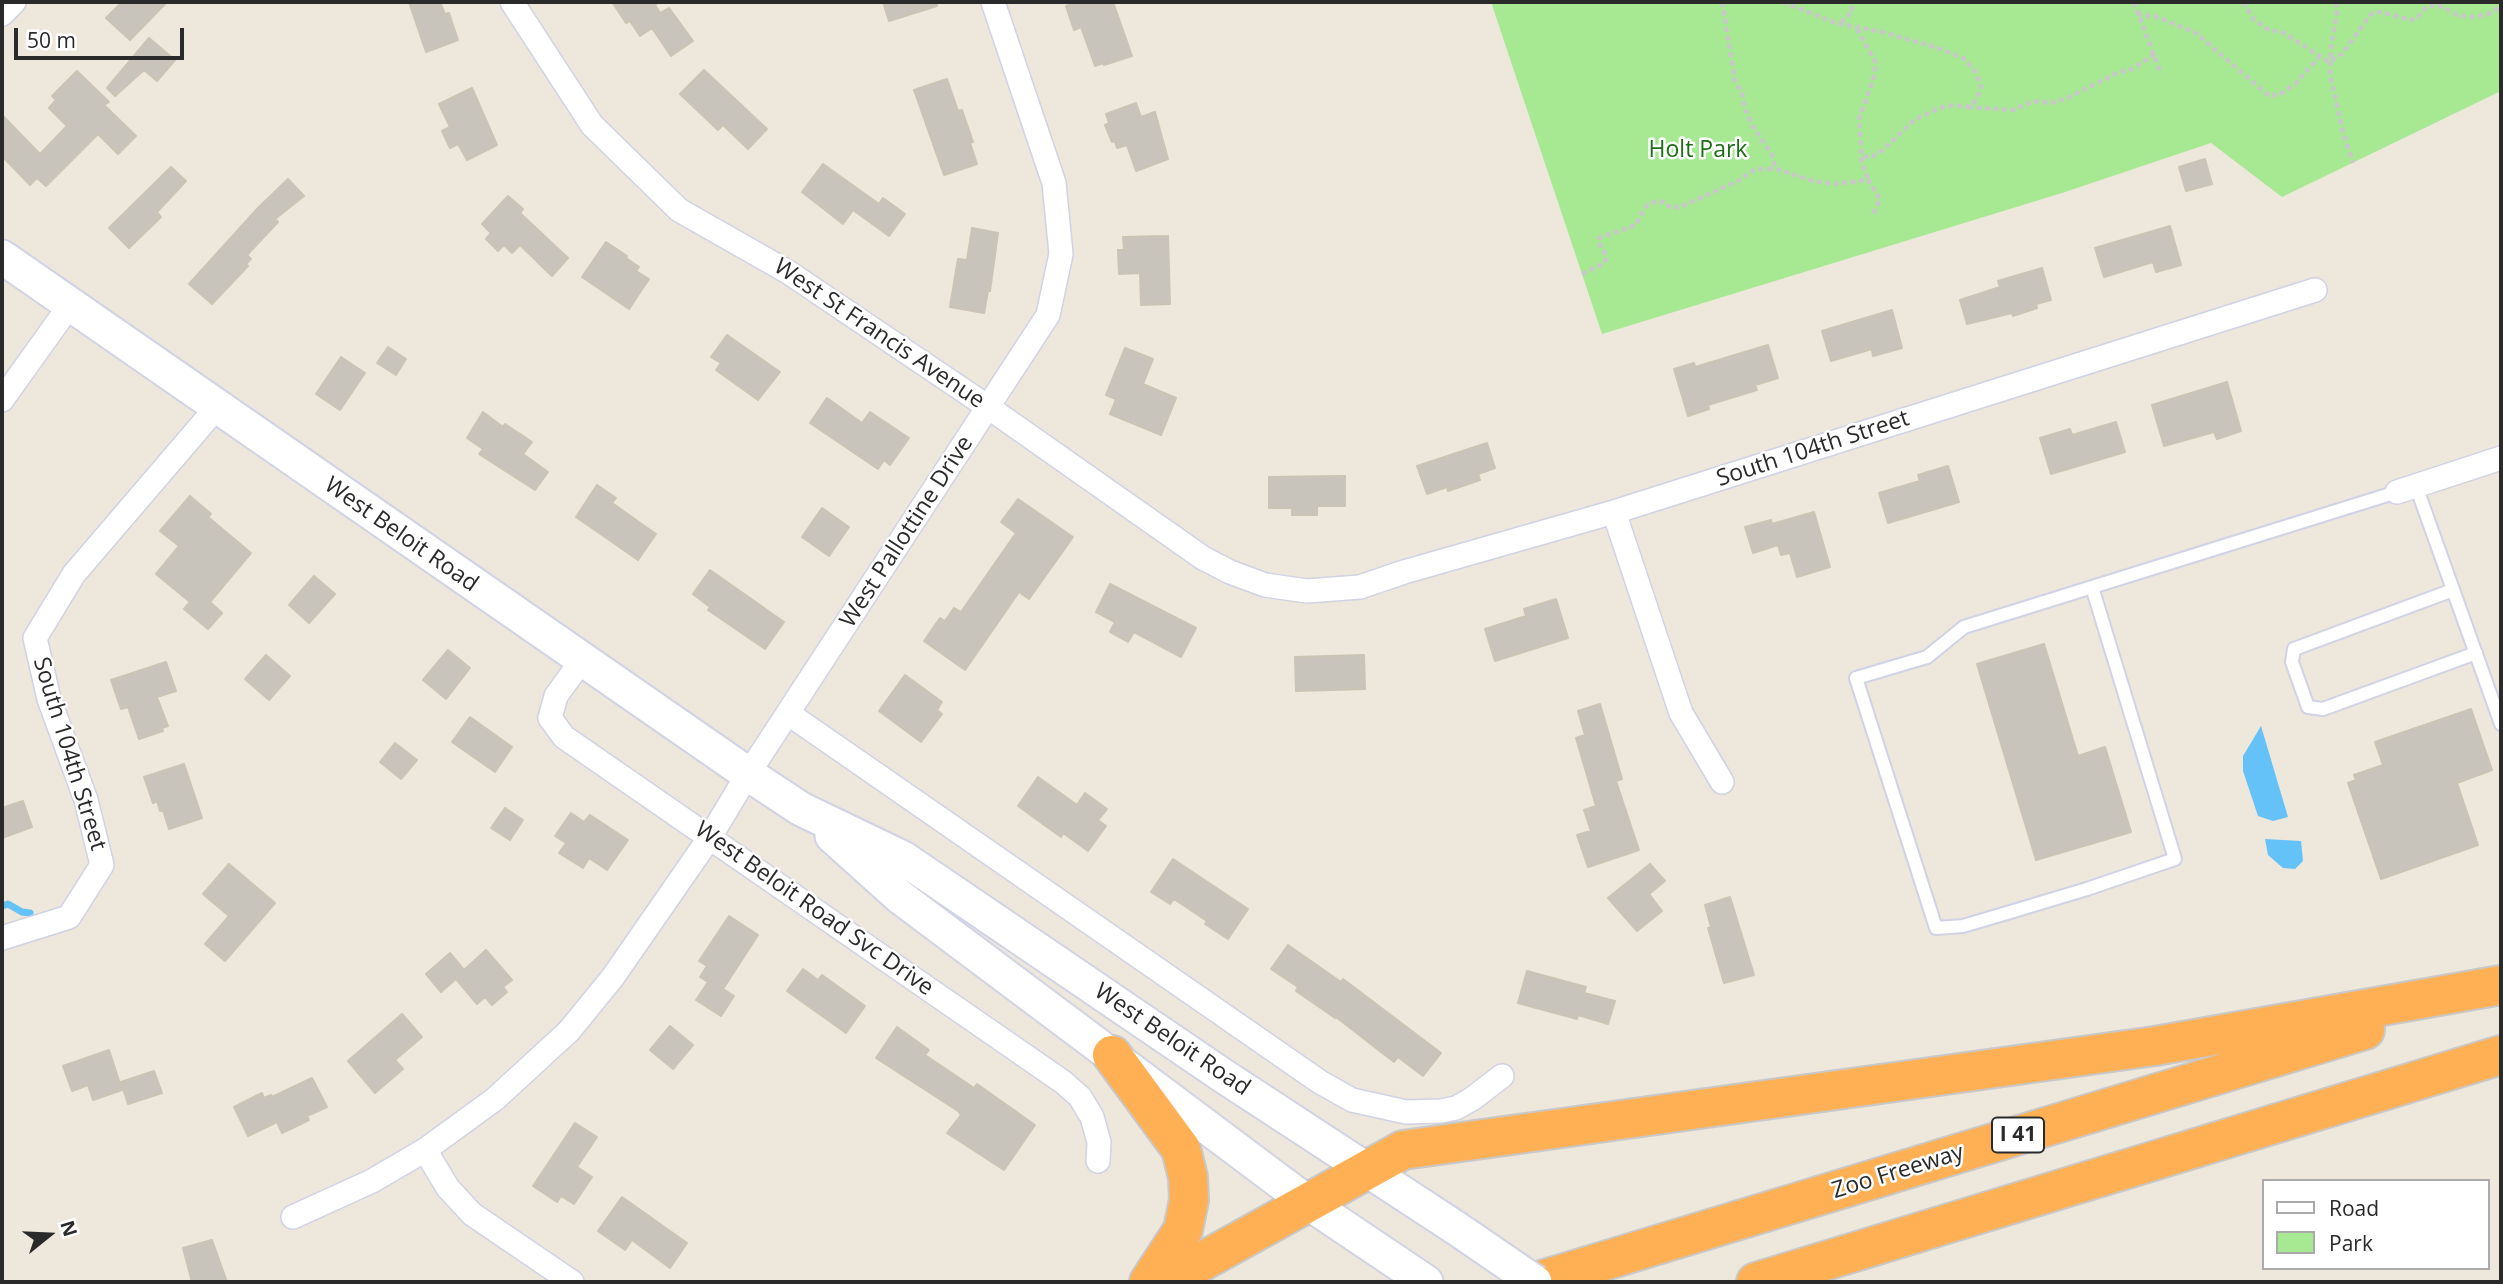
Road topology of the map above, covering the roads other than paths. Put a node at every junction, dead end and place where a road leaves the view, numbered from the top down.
1 (14, 2) edge
2 (512, 2) edge
3 (993, 2) edge
4 (2, 14) edge
5 (2, 257) edge
6 (2315, 290) dead end
7 (70, 305) junction
8 (2, 400) edge
9 (217, 407) junction
10 (988, 407) junction
11 (2501, 458) edge
12 (2406, 489) junction
13 (1614, 512) junction
14 (2092, 587) junction
15 (2453, 590) junction
16 (1307, 591) joint
17 (2476, 653) junction
18 (582, 660) junction
19 (789, 714) junction
20 (2501, 724) edge
21 (748, 774) junction
22 (1722, 782) dead end
23 (802, 809) junction
24 (710, 837) junction
25 (2, 938) edge
26 (2501, 986) edge
27 (1112, 1055) junction
28 (2501, 1055) edge
29 (1502, 1076) dead end
30 (425, 1150) junction
31 (1098, 1161) dead end
32 (1366, 1169) junction
33 (1307, 1202) junction
34 (293, 1217) dead end
35 (572, 1282) edge
36 (1149, 1282) edge
37 (1165, 1282) edge
38 (1426, 1282) edge
39 (1535, 1282) edge
40 (1756, 1282) edge

1 - 4 street
2 - 10 street, West St Francis Avenue
3 - 10 street, West Pallottine Drive
5 - 7 main road, West Beloit Road
6 - 13 street, South 104th Street
7 - 8 street
7 - 9 main road, West Beloit Road
9 - 18 main road, West Beloit Road
9 - 25 street, South 104th Street
10 - 16 street, West St Francis Avenue
10 - 19 street, West Pallottine Drive
11 - 12 street
12 - 14 lane
12 - 15 lane
13 - 16 street, South 104th Street
13 - 22 street
14 - 14 lane
15 - 17 lane
15 - 17 lane
17 - 20 lane
18 - 21 main road, West Beloit Road
18 - 24 street, West Beloit Road Svc Drive
19 - 21 street, West Pallottine Drive
19 - 29 street
21 - 23 main road, West Beloit Road
21 - 24 street, West Pallottine Drive
23 - 27 main road, West Beloit Road
23 - 32 main road, West Beloit Road
24 - 30 street, West Pallottine Drive
24 - 31 street, West Beloit Road Svc Drive
26 - 32 highway
26 - 39 highway, Zoo Freeway / I 41
27 - 33 main road, West Beloit Road
27 - 36 highway
28 - 40 highway
30 - 34 street, West Pallottine Drive
30 - 35 street
32 - 33 highway
32 - 39 main road, West Beloit Road, bridge
33 - 37 highway
33 - 38 main road, West Beloit Road

